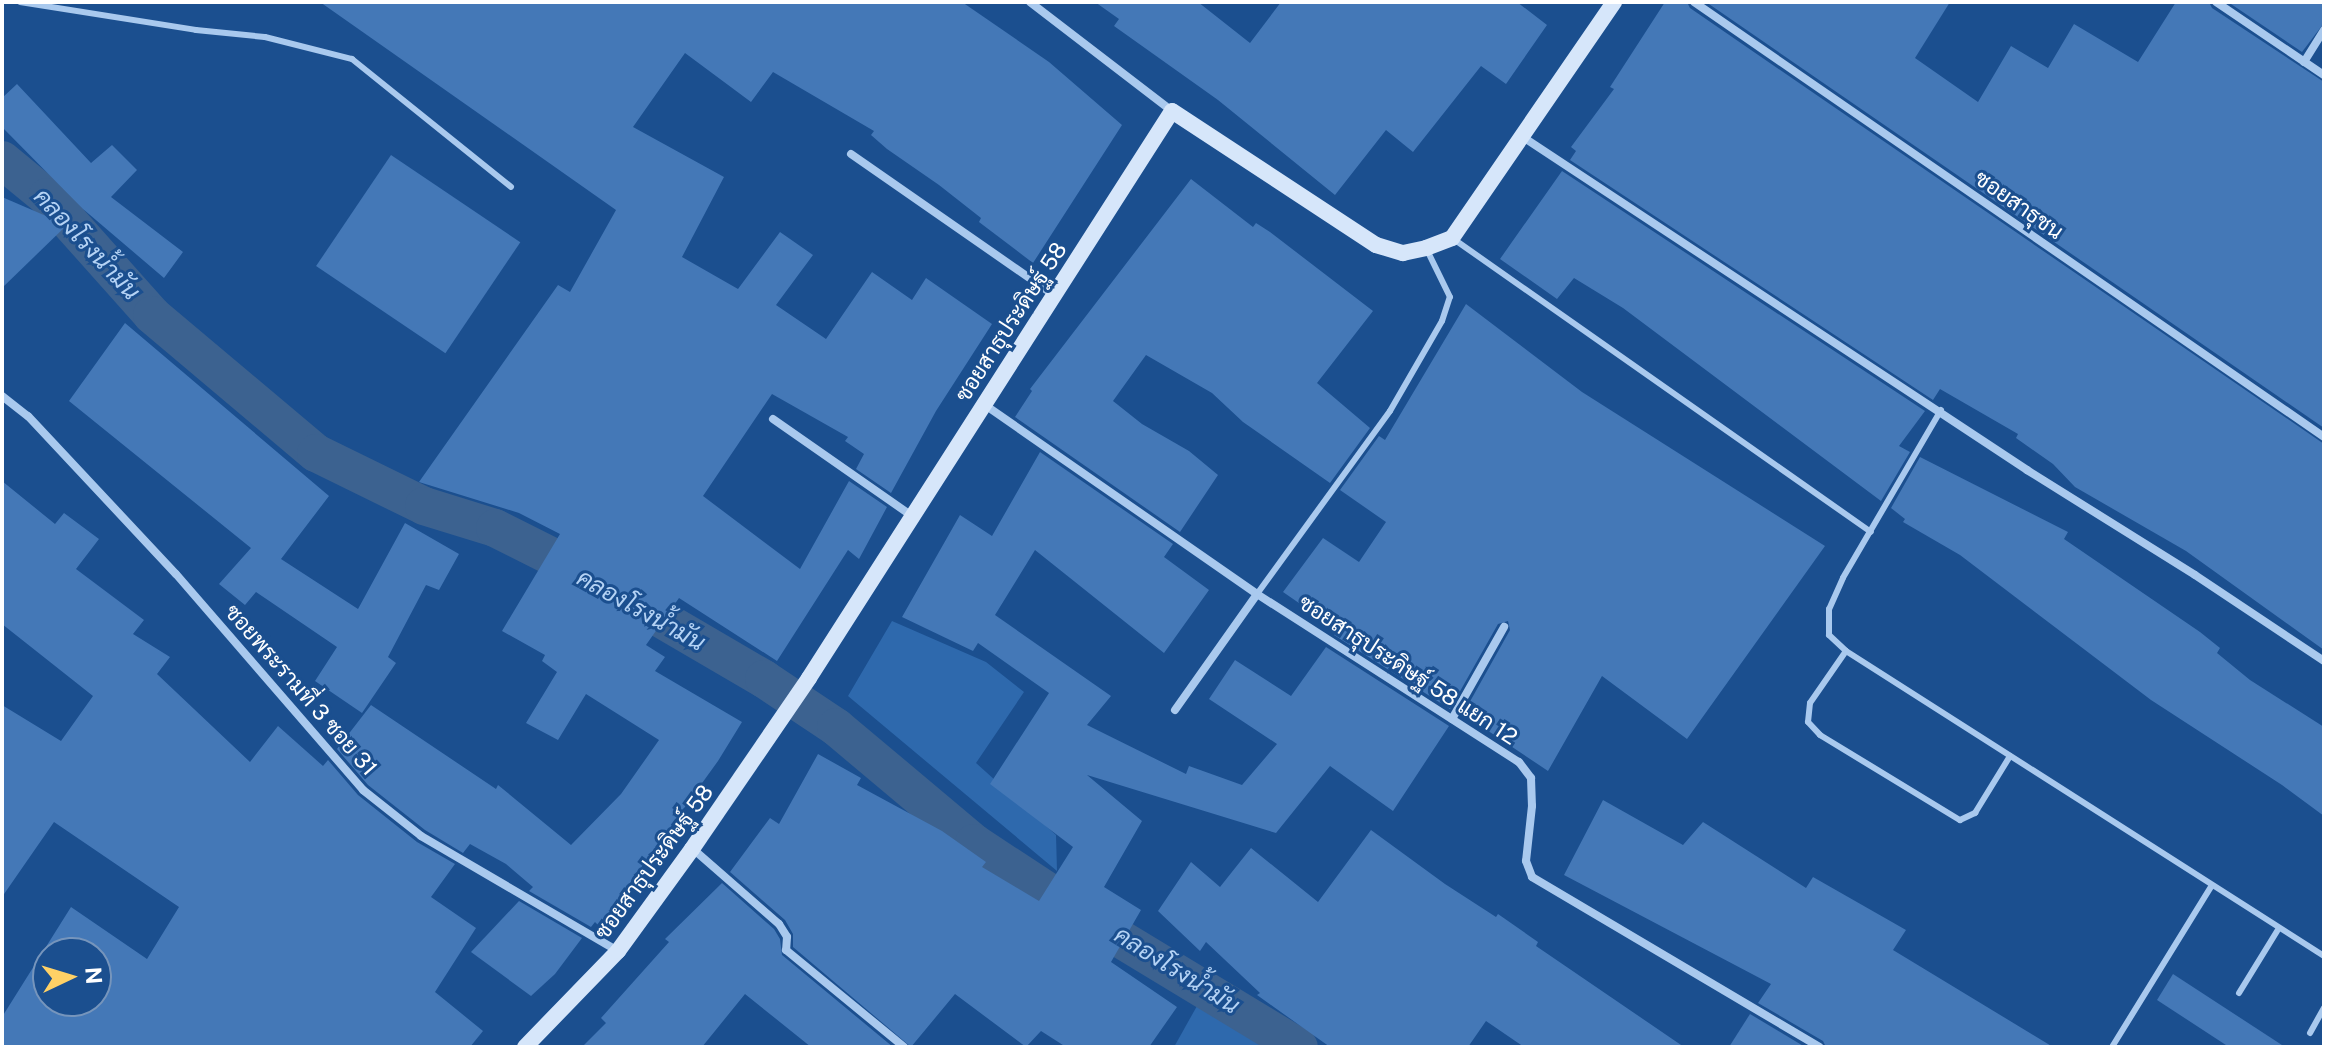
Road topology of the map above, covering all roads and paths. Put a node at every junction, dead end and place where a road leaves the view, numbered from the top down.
1 (20, 2) edge
2 (1030, 2) edge
3 (1614, 2) edge
4 (1694, 2) edge
5 (2216, 2) edge
6 (2324, 30) edge
7 (2304, 62) junction
8 (2324, 75) edge
9 (1172, 111) junction
10 (1523, 137) junction
11 (851, 154) dead end
12 (511, 187) dead end
13 (1452, 238) junction
14 (1426, 248) junction
15 (1054, 295) junction
16 (2, 396) edge
17 (984, 404) junction
18 (1941, 410) junction
19 (773, 419) dead end
20 (2324, 437) edge
21 (912, 516) junction
22 (1871, 532) junction
23 (1257, 594) junction
24 (1504, 627) dead end
25 (1846, 651) junction
26 (2324, 661) edge
27 (1175, 710) dead end
28 (1452, 719) junction
29 (2010, 756) junction
30 (692, 849) junction
31 (2212, 885) junction
32 (2279, 928) junction
33 (618, 951) junction
34 (2324, 956) edge
35 (2239, 993) dead end
36 (2324, 1008) edge
37 (2310, 1033) dead end
38 (525, 1047) edge
39 (904, 1047) edge
40 (1819, 1047) edge
41 (2112, 1047) edge

1 - 12 lane
2 - 9 street
3 - 10 street
4 - 20 street, ซอยสาธุชน
5 - 7 street
6 - 7 street
7 - 8 street
9 - 14 street
9 - 15 street, ซอยสาธุประดิษฐ์ 58
10 - 13 street
10 - 18 street
11 - 15 street
13 - 14 street
13 - 22 lane
14 - 23 lane
15 - 17 street, ซอยสาธุประดิษฐ์ 58
16 - 33 street, ซอยพระรามที่ 3 ซอย 31
17 - 21 street, ซอยสาธุประดิษฐ์ 58
17 - 23 street, ซอยสาธุประดิษฐ์ 58 แยก 12
18 - 22 lane
18 - 26 street
19 - 21 street
21 - 30 street, ซอยสาธุประดิษฐ์ 58
22 - 25 lane
23 - 27 street
23 - 28 street, ซอยสาธุประดิษฐ์ 58 แยก 12
24 - 28 street
25 - 29 lane
25 - 29 lane
28 - 40 street, ซอยสาธุประดิษฐ์ 58 แยก 12
29 - 31 lane
30 - 33 street, ซอยสาธุประดิษฐ์ 58
30 - 39 street
31 - 32 lane
31 - 41 lane
32 - 34 lane
32 - 35 lane
33 - 38 street, ซอยสาธุประดิษฐ์ 58
36 - 37 lane

